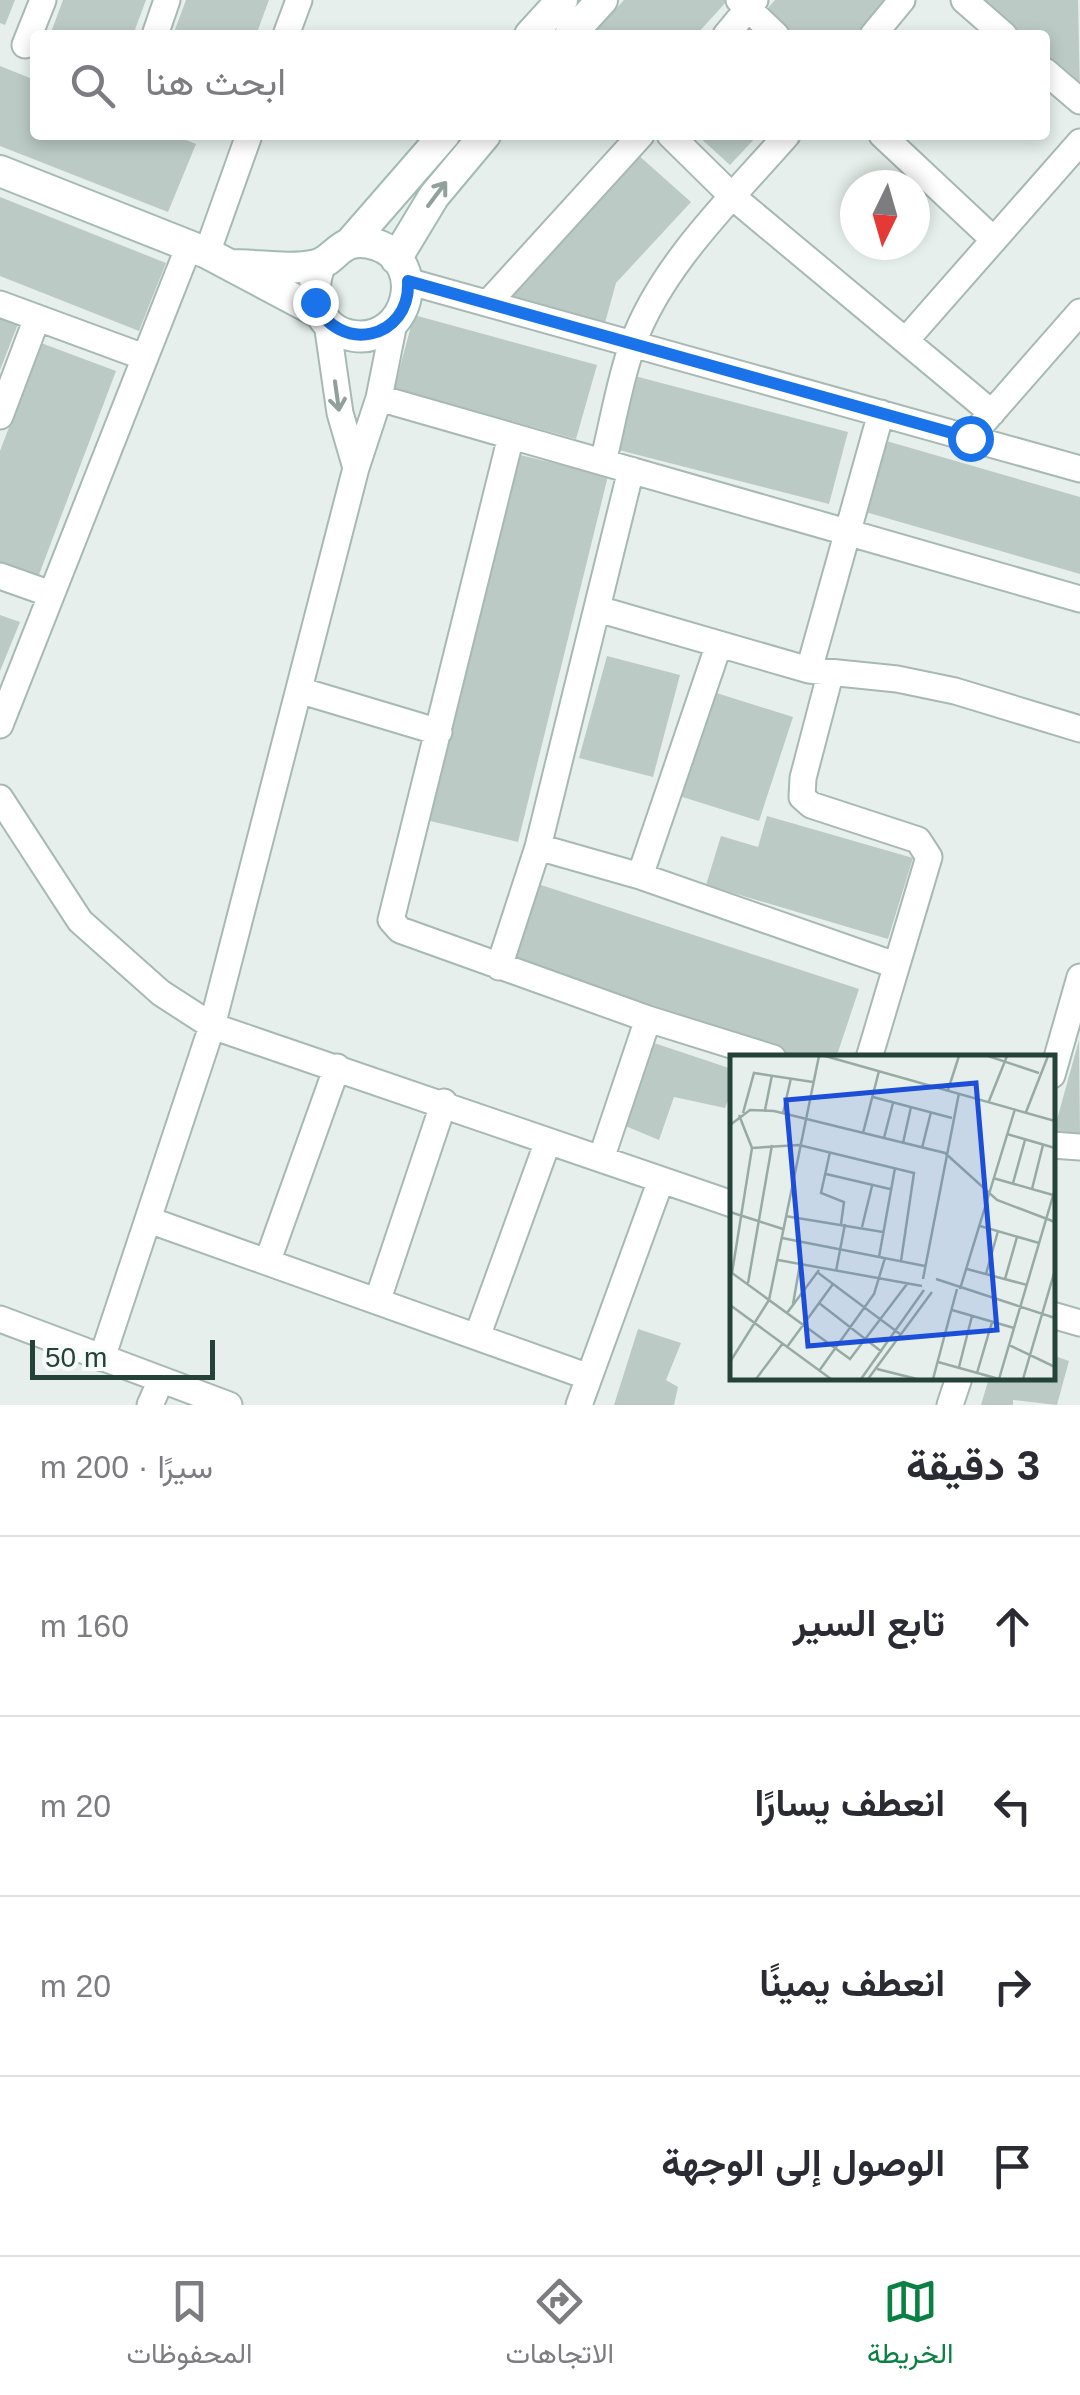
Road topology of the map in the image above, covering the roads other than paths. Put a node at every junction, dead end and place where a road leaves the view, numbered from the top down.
1 (44, 0) edge
2 (168, 0) edge
3 (299, 0) edge
4 (602, 0) edge
5 (902, 0) edge
6 (964, 0) edge
7 (747, 3) edge
8 (555, 24) edge
9 (35, 30) edge
10 (157, 30) edge
11 (288, 30) edge
12 (729, 30) edge
13 (771, 30) edge
14 (877, 30) edge
15 (998, 30) edge
16 (0, 36) edge
17 (30, 47) edge
18 (1050, 75) edge
19 (1080, 101) edge
20 (247, 140) edge
21 (440, 140) edge
22 (481, 140) edge
23 (636, 140) edge
24 (675, 140) edge
25 (783, 140) edge
26 (887, 140) edge
27 (1080, 142) edge
28 (0, 171) edge
29 (733, 197) junction
30 (994, 240) junction
31 (350, 243) junction
32 (209, 255) junction
33 (320, 265) junction
34 (402, 270) junction
35 (0, 304) edge
36 (488, 304) junction
37 (1080, 312) edge
38 (37, 318) junction
39 (323, 318) junction
40 (394, 323) junction
41 (906, 340) junction
42 (633, 344) junction
43 (144, 357) junction
44 (380, 398) junction
45 (992, 413) junction
46 (882, 414) junction
47 (0, 416) edge
48 (511, 436) junction
49 (970, 438) junction
50 (603, 462) junction
51 (356, 468) junction
52 (1080, 468) edge
53 (631, 470) junction
54 (849, 532) junction
55 (0, 576) edge
56 (48, 593) junction
57 (1080, 599) edge
58 (598, 608) junction
59 (718, 647) junction
60 (819, 673) junction
61 (302, 690) junction
62 (0, 724) edge
63 (1080, 729) edge
64 (440, 732) junction
65 (0, 798) edge
66 (538, 847) junction
67 (640, 876) junction
68 (895, 965) junction
69 (499, 967) junction
70 (1080, 977) edge
71 (648, 1019) junction
72 (212, 1026) junction
73 (763, 1055) edge
74 (870, 1055) edge
75 (1055, 1064) edge
76 (336, 1066) junction
77 (444, 1102) junction
78 (548, 1140) junction
79 (1055, 1145) edge
80 (1080, 1147) edge
81 (602, 1159) junction
82 (662, 1180) junction
83 (730, 1203) edge
84 (149, 1220) junction
85 (268, 1260) junction
86 (378, 1299) junction
87 (1055, 1315) edge
88 (0, 1319) edge
89 (1080, 1324) edge
90 (478, 1334) junction
91 (102, 1358) junction
92 (589, 1377) junction
93 (160, 1380) junction
94 (958, 1380) edge
95 (150, 1405) edge
96 (229, 1405) edge
97 (579, 1405) edge
98 (950, 1405) edge

1 - 9 street
2 - 10 street
3 - 11 street
4 - 8 street
5 - 14 street
6 - 15 street
7 - 12 street
7 - 13 street
16 - 17 street
18 - 19 street
20 - 32 street
21 - 31 street
34 -> 22 street
23 - 36 street
24 - 29 street
25 - 29 street
26 - 30 street
27 - 30 street
28 - 32 street
29 - 41 street
29 - 42 street
30 - 41 street
31 - 33 street
31 - 34 street
32 - 33 street
32 - 39 street
32 - 43 street
33 - 39 street
34 - 36 street
34 - 40 street
35 - 38 street
36 - 42 street
37 - 45 street
38 - 43 street
38 - 47 street
39 - 40 street
39 -> 51 street
40 - 44 street
41 - 45 street
42 - 46 street
42 - 50 street
43 - 56 street
44 - 48 street
44 - 51 street
45 - 49 street
46 - 49 street
46 - 54 street
48 - 50 street
48 - 64 street
49 - 52 street
50 - 53 street
51 - 61 street
53 - 54 street
53 - 58 street
54 - 57 street
54 - 60 street
55 - 56 street
56 - 62 street
58 - 59 street
58 - 66 street
59 - 60 street
59 - 67 street
60 - 63 street
60 - 68 street
61 - 64 street
61 - 72 street
64 - 69 street
65 - 72 street
66 - 67 street
66 - 69 street
67 - 68 street
68 - 74 street
69 - 71 street
70 - 75 street
71 - 73 street
71 - 81 street
72 - 76 street
72 - 84 street
76 - 77 street
76 - 85 street
77 - 78 street
77 - 86 street
78 - 81 street
78 - 90 street
79 - 80 street
81 - 82 street
82 - 83 street
82 - 92 street
84 - 85 street
84 - 91 street
85 - 86 street
86 - 90 street
87 - 89 street
88 - 91 street
90 - 92 street
91 - 93 street
92 - 97 street
93 - 95 street
93 - 96 street
94 - 98 street

